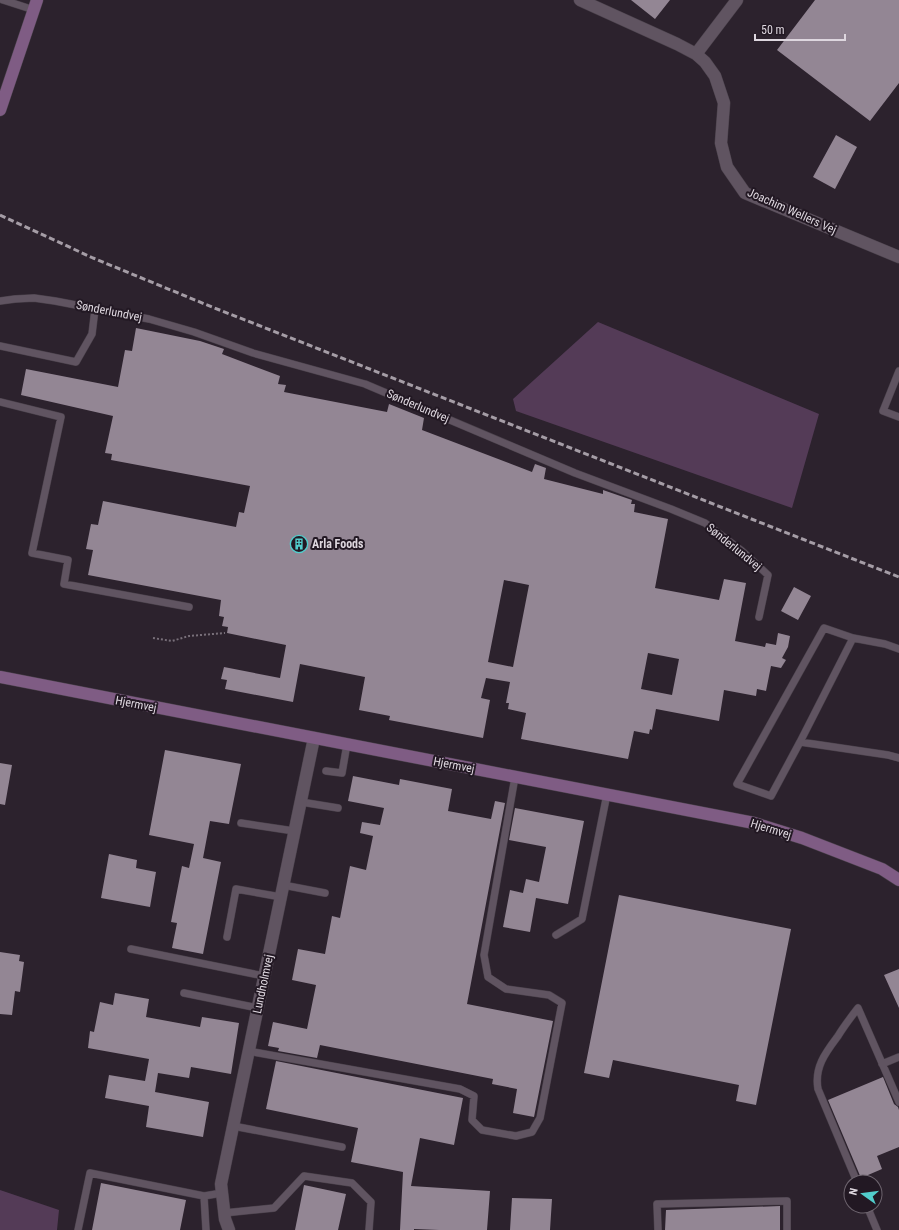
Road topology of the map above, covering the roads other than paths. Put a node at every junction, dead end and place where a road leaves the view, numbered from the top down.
1 (3, 0) edge
2 (580, 0) edge
3 (737, 0) edge
4 (35, 5) edge
5 (696, 54) junction
6 (0, 110) edge
7 (899, 257) edge
8 (0, 301) edge
9 (95, 309) junction
10 (0, 346) edge
11 (899, 371) edge
12 (0, 402) edge
13 (899, 416) edge
14 (189, 607) dead end
15 (759, 617) dead end
16 (853, 638) junction
17 (899, 649) edge
18 (0, 677) edge
19 (314, 738) junction
20 (800, 742) junction
21 (347, 744) junction
22 (899, 758) edge
23 (326, 771) dead end
24 (515, 777) junction
25 (607, 794) junction
26 (301, 802) junction
27 (338, 808) dead end
28 (241, 823) dead end
29 (294, 832) junction
30 (899, 880) edge
31 (283, 885) junction
32 (325, 893) dead end
33 (281, 898) junction
34 (556, 935) dead end
35 (227, 937) dead end
36 (131, 949) dead end
37 (264, 976) junction
38 (184, 993) dead end
39 (258, 1008) junction
40 (248, 1052) junction
41 (899, 1057) edge
42 (882, 1064) junction
43 (899, 1102) edge
44 (233, 1126) junction
45 (342, 1148) dead end
46 (854, 1174) edge
47 (222, 1192) junction
48 (204, 1196) junction
49 (224, 1213) junction
50 (870, 1214) edge
51 (78, 1230) edge
52 (206, 1230) edge
53 (229, 1230) edge
54 (369, 1230) edge
55 (658, 1230) edge
56 (787, 1230) edge
57 (877, 1230) edge

1 - 4 lane
2 - 5 street, Joachim Wellers Vej
3 - 5 street
4 - 6 street
5 - 7 street, Joachim Wellers Vej
8 - 9 lane, Sønderlundvej
9 - 10 lane
9 - 15 lane, Sønderlundvej
11 - 13 lane
12 - 14 lane
16 - 17 lane
16 - 20 lane
16 - 20 lane
18 - 19 street, Hjermvej
19 - 21 street, Hjermvej
19 - 26 street, Lundholmvej
20 - 22 lane
21 - 23 lane
21 - 24 street, Hjermvej
24 - 25 street, Hjermvej
24 - 40 lane
25 - 30 street, Hjermvej
25 - 34 lane
26 - 27 lane
26 - 29 street, Lundholmvej
28 - 29 lane
29 - 31 street, Lundholmvej
31 - 32 lane
31 - 33 street, Lundholmvej
33 - 35 lane
33 - 37 street, Lundholmvej
36 - 37 lane
37 - 39 street, Lundholmvej
38 - 39 lane
39 - 40 street, Lundholmvej
40 - 44 street, Lundholmvej
41 - 42 lane
42 - 43 lane
42 - 46 lane
44 - 45 lane
44 - 47 street, Lundholmvej
47 - 48 lane
47 - 49 street, Lundholmvej
48 - 51 lane
48 - 52 lane
49 - 53 street, Lundholmvej
49 - 54 lane
50 - 57 lane
55 - 56 lane

